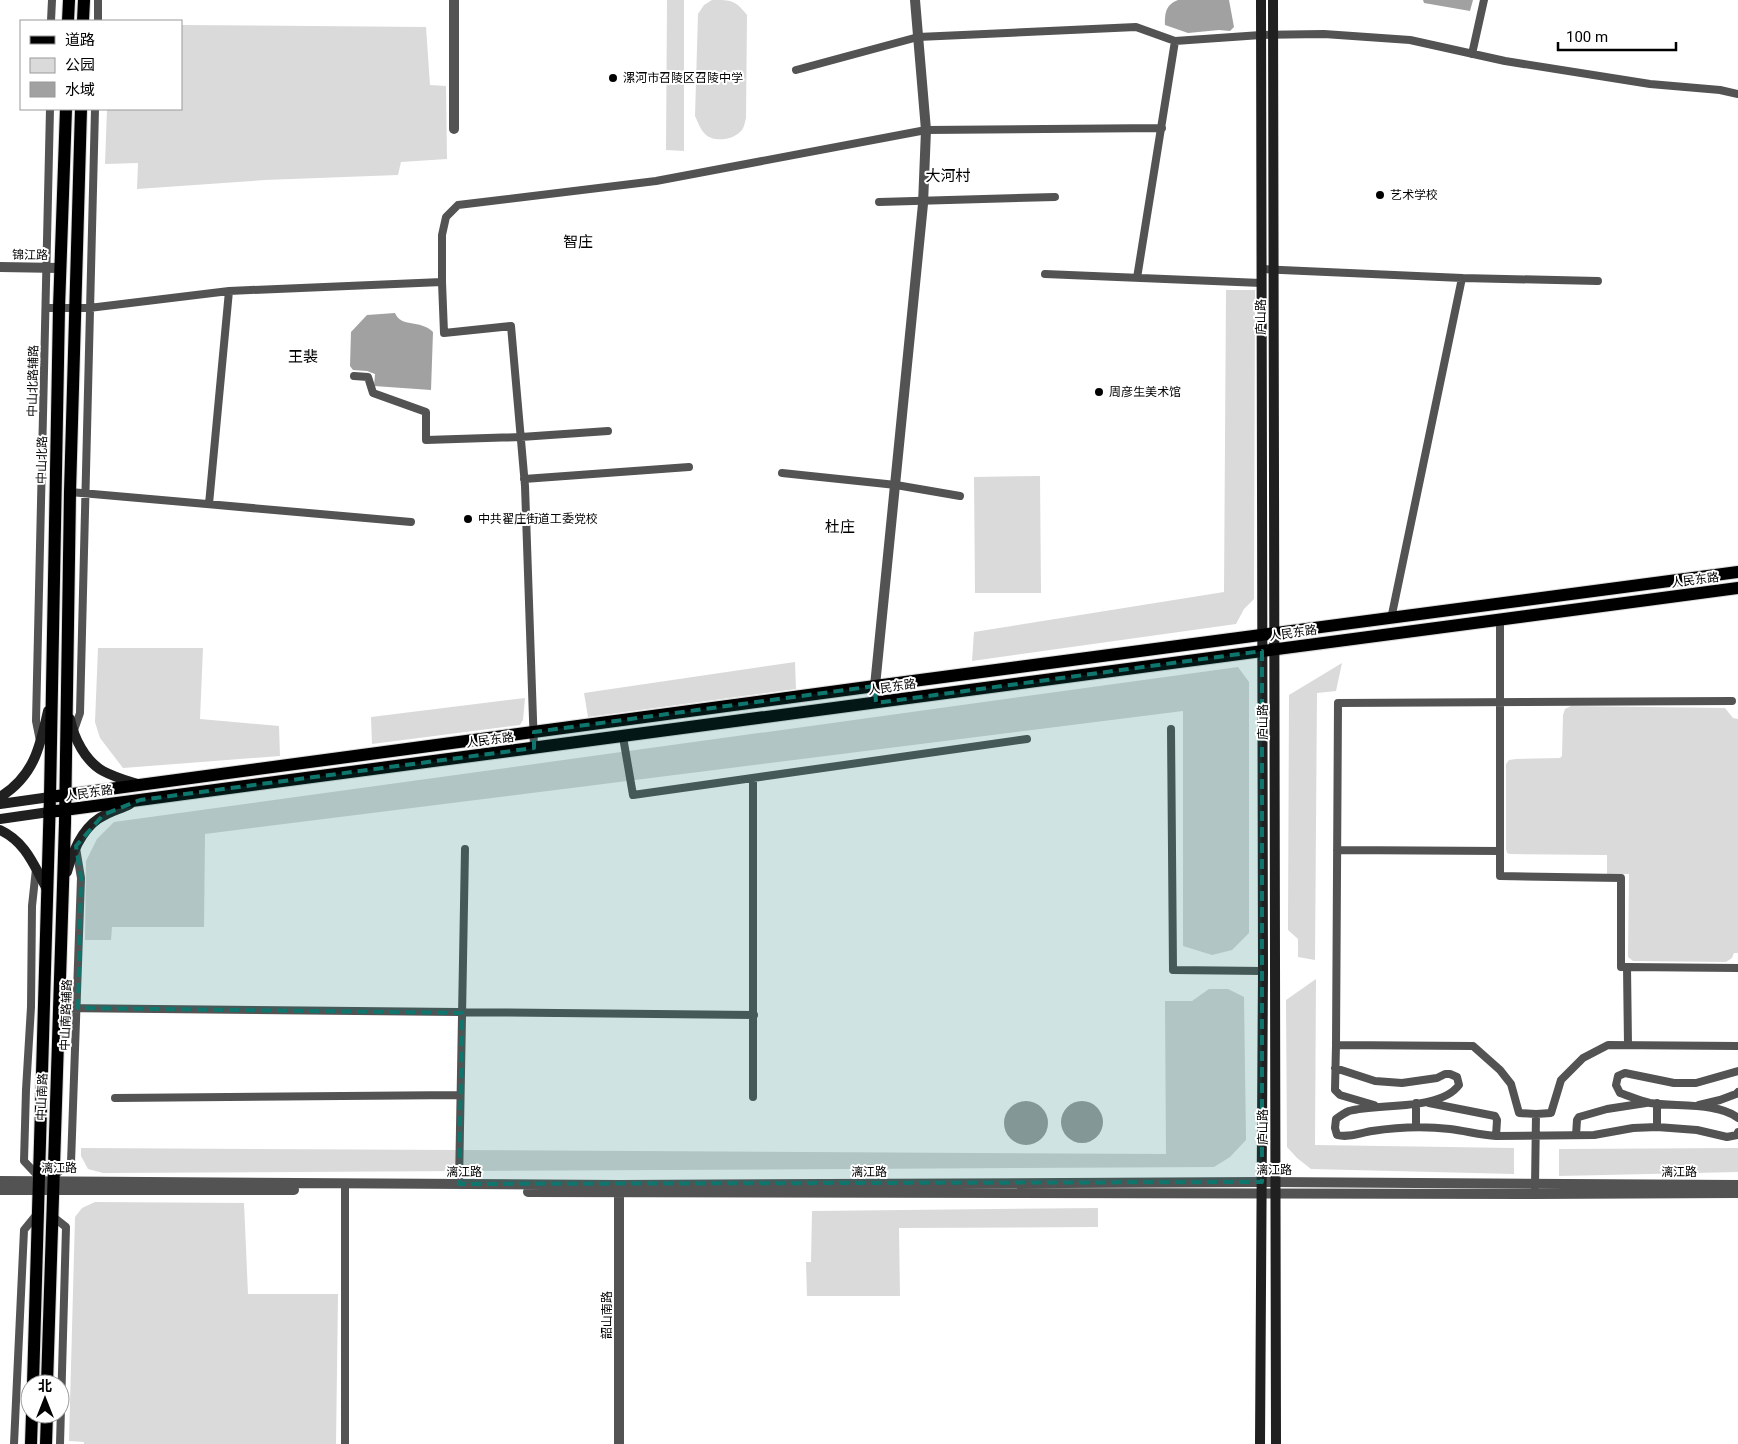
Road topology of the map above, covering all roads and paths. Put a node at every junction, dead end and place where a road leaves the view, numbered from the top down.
1 (52, 0) edge
2 (69, 0) edge
3 (84, 0) edge
4 (98, 0) edge
5 (454, 0) edge
6 (915, 0) edge
7 (1261, 0) edge
8 (1273, 0) edge
9 (1484, 0) edge
10 (51, 20) edge
11 (68, 20) edge
12 (83, 20) edge
13 (98, 20) edge
14 (1261, 35) junction
15 (1273, 35) junction
16 (918, 37) junction
17 (1175, 41) junction
18 (1472, 54) junction
19 (796, 70) dead end
20 (1738, 94) edge
21 (50, 110) edge
22 (66, 110) edge
23 (81, 110) edge
24 (95, 110) edge
25 (1162, 128) junction
26 (454, 129) dead end
27 (926, 130) junction
28 (1055, 197) dead end
29 (879, 202) dead end
30 (923, 202) junction
31 (0, 267) edge
32 (47, 268) junction
33 (60, 268) junction
34 (1261, 268) junction
35 (1273, 269) junction
36 (1045, 274) dead end
37 (1137, 278) junction
38 (1462, 278) junction
39 (1598, 280) dead end
40 (442, 282) junction
41 (1261, 283) junction
42 (229, 291) junction
43 (52, 308) junction
44 (75, 308) junction
45 (89, 308) junction
46 (354, 376) dead end
47 (608, 431) dead end
48 (520, 437) junction
49 (689, 467) dead end
50 (782, 473) dead end
51 (524, 479) junction
52 (896, 485) junction
53 (70, 492) junction
54 (84, 494) junction
55 (960, 496) dead end
56 (209, 504) junction
57 (411, 522) dead end
58 (1738, 572) edge
59 (1738, 588) edge
60 (1390, 619) junction
61 (1500, 620) junction
62 (1275, 633) junction
63 (1262, 635) junction
64 (1275, 649) junction
65 (1262, 651) junction
66 (874, 686) junction
67 (52, 696) junction
68 (66, 699) junction
69 (1732, 701) dead end
70 (1500, 702) junction
71 (876, 703) junction
72 (1171, 730) dead end
73 (534, 732) junction
74 (73, 733) junction
75 (623, 737) junction
76 (1027, 739) dead end
77 (40, 743) junction
78 (534, 748) junction
79 (754, 778) junction
80 (140, 786) junction
81 (65, 795) junction
82 (0, 796) edge
83 (50, 797) junction
84 (140, 800) junction
85 (0, 804) edge
86 (65, 810) junction
87 (49, 812) junction
88 (0, 819) edge
89 (0, 830) edge
90 (76, 846) junction
91 (465, 849) dead end
92 (1337, 850) junction
93 (1500, 851) junction
94 (36, 868) junction
95 (47, 889) junction
96 (62, 890) junction
97 (1628, 967) junction
98 (1738, 968) edge
99 (1263, 971) junction
100 (1276, 971) junction
101 (37, 1007) junction
102 (58, 1008) junction
103 (78, 1008) junction
104 (462, 1013) junction
105 (754, 1015) junction
106 (1336, 1045) junction
107 (1628, 1045) junction
108 (1738, 1046) edge
109 (1335, 1068) junction
110 (1738, 1070) edge
111 (1738, 1092) edge
112 (1622, 1094) junction
113 (460, 1095) junction
114 (1450, 1095) junction
115 (753, 1097) dead end
116 (114, 1098) dead end
117 (1355, 1100) junction
118 (1720, 1100) junction
119 (1427, 1102) junction
120 (1653, 1103) junction
121 (1416, 1104) junction
122 (1449, 1106) junction
123 (1623, 1106) junction
124 (1694, 1106) junction
125 (1378, 1107) junction
126 (1355, 1110) junction
127 (1720, 1111) junction
128 (1536, 1114) junction
129 (1738, 1118) edge
130 (1416, 1127) junction
131 (1657, 1127) junction
132 (1738, 1132) edge
133 (1576, 1135) junction
134 (1496, 1136) junction
135 (1536, 1136) junction
136 (0, 1181) edge
137 (38, 1182) junction
138 (53, 1182) junction
139 (459, 1184) junction
140 (1738, 1185) edge
141 (345, 1187) junction
142 (1262, 1187) junction
143 (1276, 1188) junction
144 (619, 1189) junction
145 (1535, 1189) junction
146 (0, 1190) edge
147 (1738, 1193) edge
148 (37, 1214) junction
149 (52, 1216) junction
150 (33, 1374) edge
151 (47, 1374) edge
152 (32, 1424) edge
153 (47, 1424) edge
154 (14, 1444) edge
155 (31, 1444) edge
156 (46, 1444) edge
157 (60, 1444) edge
158 (345, 1444) edge
159 (619, 1444) edge
160 (1260, 1444) edge
161 (1276, 1444) edge

1 - 10 street
2 - 11 main road
3 - 12 main road
4 - 13 street
5 - 26 street
6 - 16 street
7 - 14 main road, 庐山路
8 - 15 main road, 庐山路
9 - 18 street
14 - 15 street
14 - 17 street
14 - 34 main road, 庐山路
15 - 18 street
15 - 35 main road, 庐山路
16 - 17 street
16 - 19 street
16 - 27 street
17 - 25 street
18 - 20 street
21 - 32 street, 中山北路辅路
22 - 33 main road, 中山北路
23 - 44 main road
24 - 45 street
25 - 27 street
25 - 37 street
27 - 30 street
27 - 40 street
28 - 30 street
29 - 30 street
30 - 52 street
31 - 32 street, 锦江路
32 - 33 street, 锦江路
32 - 43 street, 中山北路辅路
33 - 43 main road, 中山北路
34 - 35 street
34 - 41 main road, 庐山路
35 - 38 street
35 - 62 main road, 庐山路
36 - 37 street
37 - 41 street
38 - 39 street
38 - 60 street
40 - 42 street
40 - 48 street
41 - 63 main road, 庐山路
42 - 45 street
42 - 56 street
43 - 44 street
43 - 67 main road, 中山北路
43 - 77 street, 中山北路辅路
44 - 45 street
44 - 53 main road
45 - 54 street
46 - 48 street
47 - 48 street
48 - 51 street
49 - 51 street
50 - 52 street
51 - 73 street
52 - 55 street
52 - 66 street
53 - 54 street
53 - 68 main road
54 - 56 street
54 - 74 street
56 - 57 street
58 - 60 main road, 人民东路
59 - 61 main road, 人民东路
60 - 62 main road, 人民东路
61 - 64 main road, 人民东路
61 - 70 street
62 - 63 main road, 人民东路
62 - 64 main road, 庐山路
63 - 65 main road, 庐山路
63 - 66 main road, 人民东路
64 - 65 main road, 人民东路
64 - 100 main road, 庐山路
65 - 71 main road, 人民东路
65 - 99 main road, 庐山路
66 - 71 street
66 - 73 main road, 人民东路
67 - 77 main road
67 - 83 main road, 中山北路
68 - 74 main road
68 - 81 main road
69 - 70 street
70 - 92 street
70 - 93 street
71 - 75 main road, 人民东路
72 - 99 street
73 - 78 street
73 - 80 main road, 人民东路
74 - 80 main road
75 - 78 main road, 人民东路
75 - 79 street
76 - 79 street
77 - 82 main road
78 - 84 main road, 人民东路
79 - 105 street
80 - 81 main road, 人民东路
81 - 83 main road, 人民东路
81 - 86 main road
83 - 85 main road
83 - 87 main road, 中山北路
84 - 86 main road, 人民东路
84 - 90 main road
86 - 87 main road, 人民东路
86 - 96 main road, 中山南路
87 - 88 main road
87 - 95 main road, 中山南路
89 - 94 main road
90 - 96 main road
90 - 103 street, 中山南路辅路
91 - 104 street
92 - 93 street
92 - 106 street
93 - 97 street
94 - 95 main road
94 - 101 street
95 - 101 main road, 中山南路
96 - 102 main road, 中山南路
97 - 98 street
97 - 107 street
99 - 100 main road
99 - 142 main road, 庐山路
100 - 143 main road, 庐山路
101 - 102 main road
101 - 137 main road, 中山南路
102 - 103 street
102 - 138 main road, 中山南路
103 - 104 street
103 - 138 street, 中山南路辅路
104 - 105 street
104 - 113 street
105 - 115 street
106 - 109 street
106 - 128 street
107 - 108 street
107 - 128 street
109 - 114 street
109 - 117 street
110 - 112 street
111 - 118 street
112 - 120 street
112 - 123 street
113 - 116 street
113 - 139 street
114 - 119 street
114 - 122 street
117 - 125 street
117 - 126 street
118 - 124 street
118 - 127 street
119 - 121 street
119 - 122 street
120 - 123 street
120 - 124 street
120 - 131 street
121 - 125 street
121 - 130 street
122 - 134 street
123 - 133 street
124 - 127 street
125 - 126 street
126 - 130 street
127 - 129 street
128 - 135 street
130 - 134 street
131 - 132 street
131 - 133 street
133 - 135 street
134 - 135 street
135 - 145 street
136 - 137 street, 漓江路
137 - 138 street, 漓江路
137 - 146 street, 漓江路
137 - 148 main road, 中山南路
138 - 141 street, 漓江路
138 - 149 main road, 中山南路
139 - 141 street, 漓江路
139 - 144 street, 漓江路
140 - 145 street, 漓江路
141 - 144 street, 漓江路
141 - 158 street
142 - 143 street, 漓江路
142 - 144 street, 漓江路
142 - 160 main road, 庐山路
143 - 145 street, 漓江路
143 - 161 main road, 庐山路
144 - 159 street, 韶山南路
145 - 147 street, 漓江路
148 - 150 main road, 中山南路
148 - 154 street
149 - 151 main road, 中山南路
149 - 157 street
152 - 155 main road
153 - 156 main road

